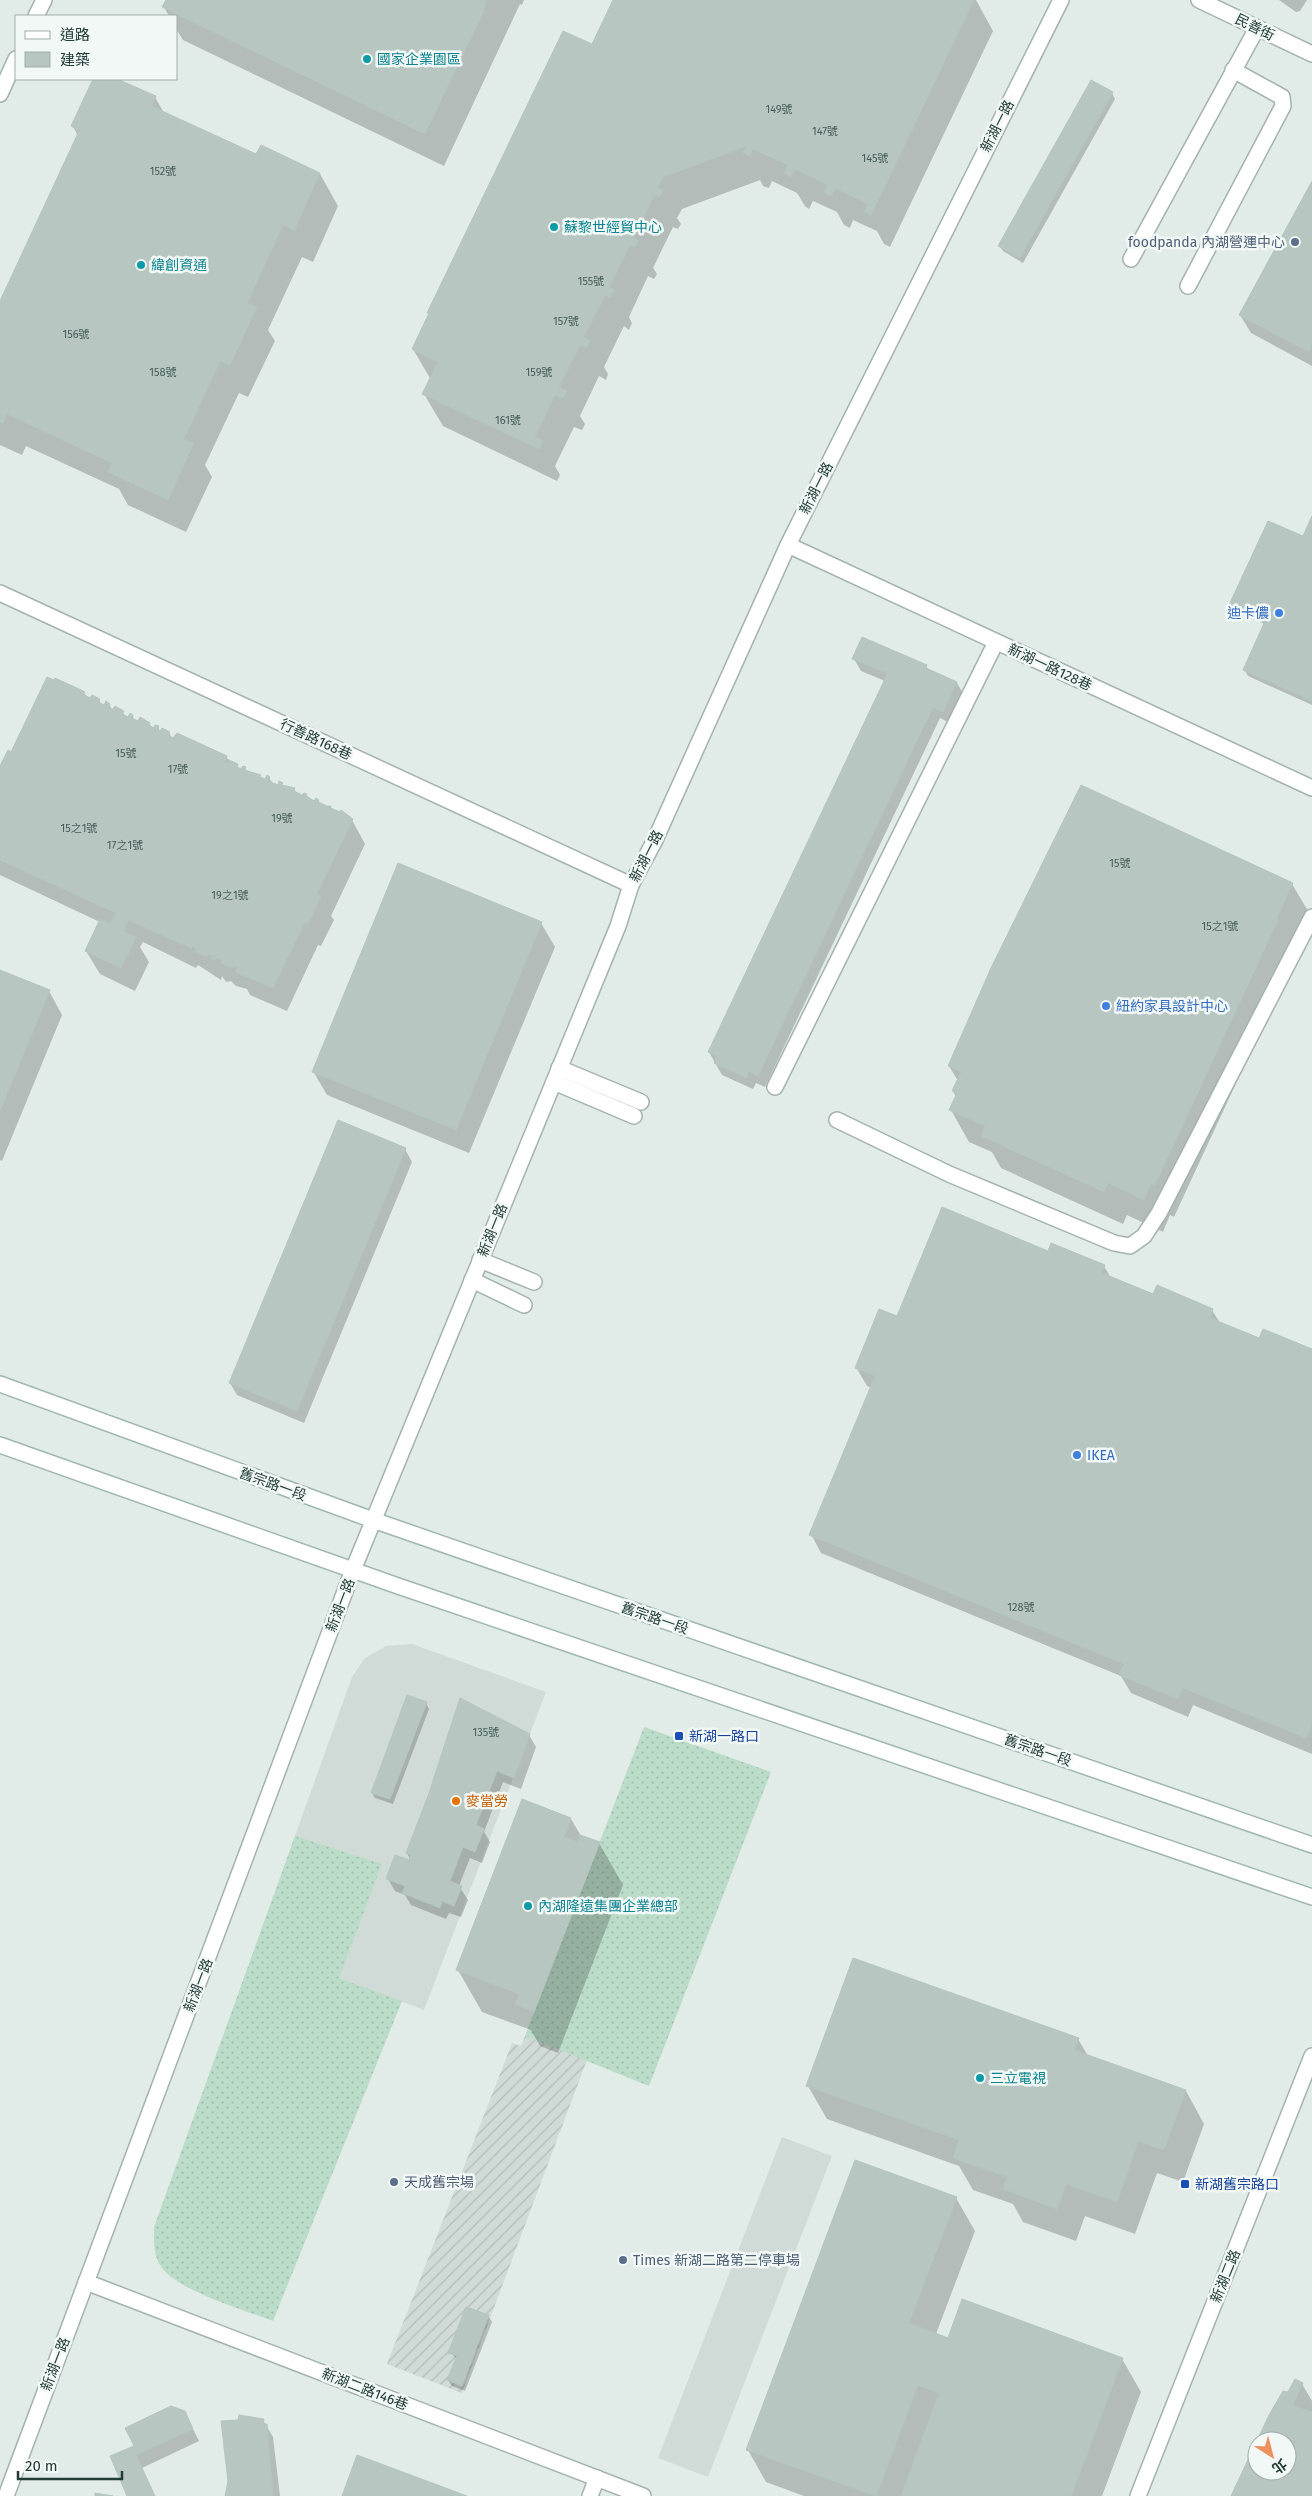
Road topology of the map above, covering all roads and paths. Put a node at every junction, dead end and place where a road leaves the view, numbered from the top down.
1 (44, 0) edge
2 (1061, 0) edge
3 (1199, 0) edge
4 (36, 15) edge
5 (1257, 28) junction
6 (1312, 54) edge
7 (15, 61) edge
8 (1233, 70) junction
9 (0, 94) edge
10 (1131, 259) dead end
11 (1188, 286) dead end
12 (788, 545) junction
13 (0, 593) edge
14 (996, 642) junction
15 (1312, 788) edge
16 (631, 885) junction
17 (1312, 917) edge
18 (557, 1075) junction
19 (775, 1087) dead end
20 (641, 1102) dead end
21 (634, 1116) dead end
22 (837, 1120) dead end
23 (480, 1260) junction
24 (472, 1280) junction
25 (534, 1282) dead end
26 (524, 1306) dead end
27 (0, 1384) edge
28 (0, 1445) edge
29 (373, 1520) junction
30 (353, 1570) junction
31 (1312, 1845) edge
32 (1312, 1897) edge
33 (1312, 2056) edge
34 (86, 2282) junction
35 (597, 2478) junction
36 (6, 2496) edge
37 (590, 2496) edge
38 (643, 2496) edge
39 (1138, 2496) edge

1 - 4 street
2 - 12 street, 新湖一路
3 - 5 street, 民善街
5 - 6 street, 民善街
5 - 8 street
7 - 9 street
8 - 10 street
8 - 11 street
12 - 14 street, 新湖一路128巷
12 - 16 street, 新湖一路
13 - 16 street, 行善路168巷
14 - 15 street, 新湖一路128巷
14 - 19 street
16 - 18 street, 新湖一路
17 - 22 street
18 - 20 street
18 - 21 street
18 - 23 street, 新湖一路
23 - 24 street, 新湖一路
23 - 25 street
24 - 26 street
24 - 29 street, 新湖一路
27 - 29 street, 舊宗路一段
28 - 30 street
29 - 30 street, 新湖一路
29 - 31 street, 舊宗路一段
30 - 32 street
30 - 34 street, 新湖一路
33 - 39 street, 新湖二路
34 - 35 street, 新湖二路146巷
34 - 36 street, 新湖一路
35 - 37 street
35 - 38 street, 新湖二路146巷

